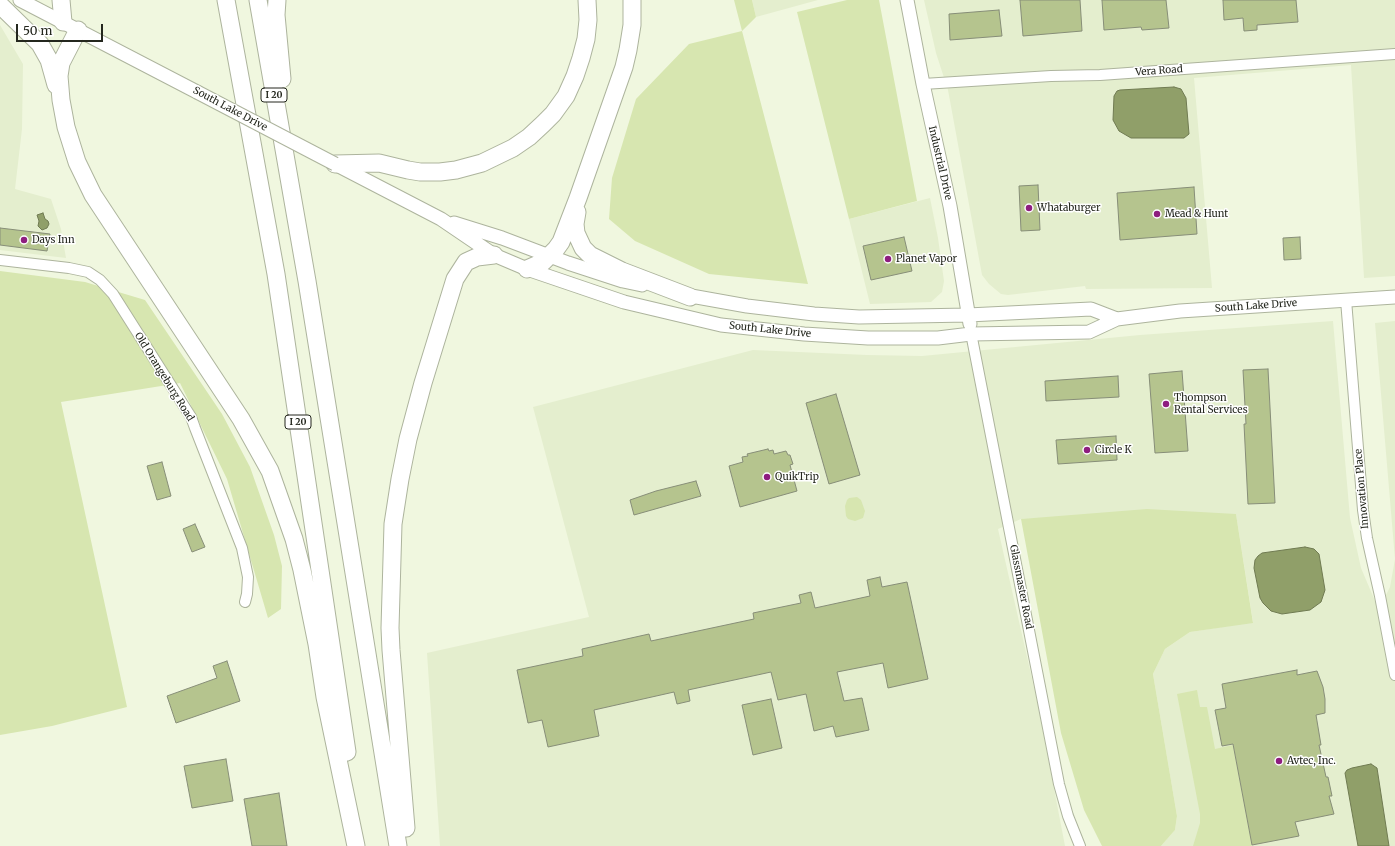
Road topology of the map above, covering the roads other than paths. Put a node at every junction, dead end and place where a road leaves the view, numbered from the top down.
1 (20, 0) edge
2 (61, 0) edge
3 (226, 0) edge
4 (258, 0) edge
5 (277, 0) edge
6 (587, 0) edge
7 (632, 0) edge
8 (907, 0) edge
9 (0, 5) edge
10 (70, 26) junction
11 (1395, 54) edge
12 (923, 84) junction
13 (61, 100) junction
14 (335, 164) junction
15 (291, 189) junction
16 (578, 198) junction
17 (441, 219) junction
18 (494, 255) junction
19 (549, 257) junction
20 (0, 260) edge
21 (527, 269) junction
22 (690, 297) junction
23 (1395, 297) edge
24 (1346, 300) junction
25 (1117, 319) junction
26 (970, 325) junction
27 (244, 602) dead end
28 (1395, 675) edge
29 (356, 846) edge
30 (363, 846) edge
31 (398, 846) edge
32 (407, 846) edge
33 (1080, 846) edge

1 - 10 main road, South Lake Drive
2 - 10 highway
3 - 30 highway, I 20
4 - 15 highway, I 20
5 - 15 highway
6 - 14 highway
7 - 16 highway
8 - 12 main road, Industrial Drive
9 - 13 highway
10 - 13 highway
10 - 14 main road, South Lake Drive, bridge
11 - 12 street, Vera Road
12 - 26 main road, Industrial Drive
13 - 29 highway
14 - 17 main road, South Lake Drive
15 - 31 highway, I 20
16 - 19 highway
16 - 22 highway
17 - 18 main road, South Lake Drive
17 - 19 main road, South Lake Drive
18 - 21 main road, South Lake Drive
18 - 32 highway
19 - 21 highway
19 - 22 main road, South Lake Drive
20 - 27 street, Old Orangeburg Road
21 - 26 main road, South Lake Drive
22 - 26 main road, South Lake Drive
23 - 24 main road, South Lake Drive
24 - 25 main road, South Lake Drive
24 - 28 street, Innovation Place
25 - 26 main road, South Lake Drive
25 - 26 main road, South Lake Drive
26 - 33 street, Glassmaster Road

